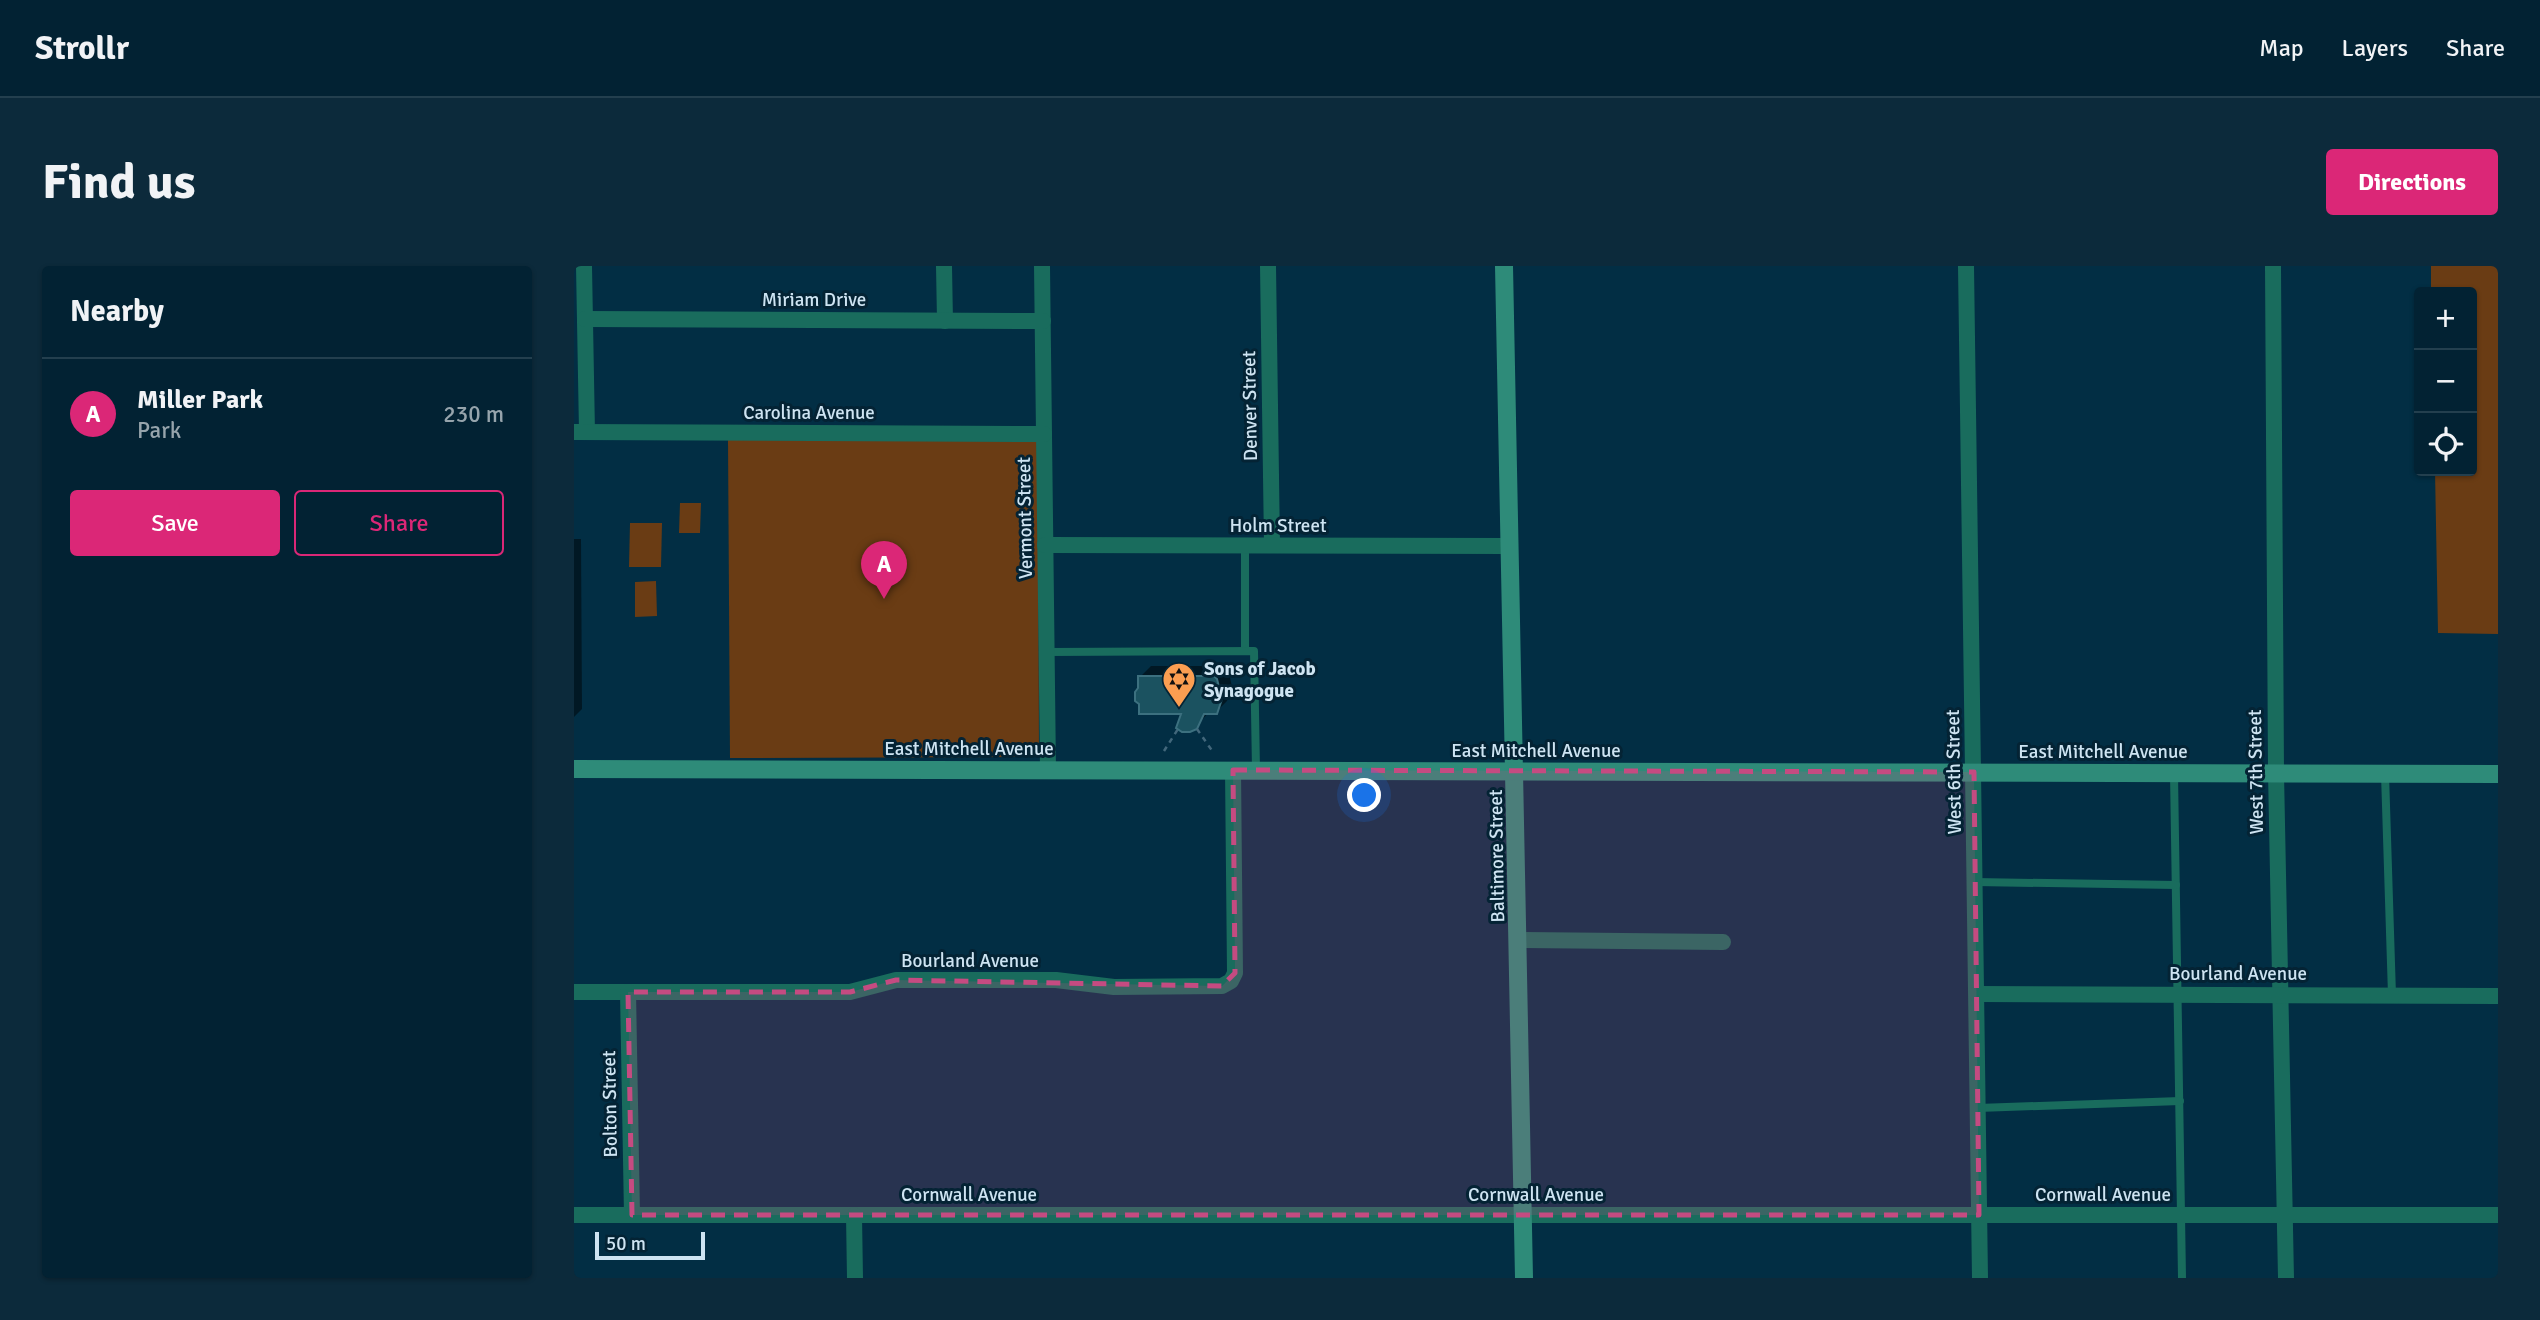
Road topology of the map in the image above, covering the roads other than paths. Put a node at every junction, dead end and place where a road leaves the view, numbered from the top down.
1 (584, 266) edge
2 (944, 266) edge
3 (1042, 266) edge
4 (1268, 266) edge
5 (1504, 266) edge
6 (1966, 266) edge
7 (2273, 266) edge
8 (585, 319) junction
9 (945, 321) junction
10 (1043, 321) junction
11 (580, 432) edge
12 (1044, 434) junction
13 (1045, 545) junction
14 (1272, 545) junction
15 (1510, 545) junction
16 (1245, 546) junction
17 (1245, 651) junction
18 (1047, 652) junction
19 (574, 769) edge
20 (1048, 769) junction
21 (1233, 770) junction
22 (1256, 770) junction
23 (1516, 771) junction
24 (1974, 772) junction
25 (2174, 772) junction
26 (2276, 773) junction
27 (2385, 774) junction
28 (2498, 774) edge
29 (1975, 882) junction
30 (2176, 885) junction
31 (1518, 940) junction
32 (1723, 942) dead end
33 (574, 992) edge
34 (628, 992) junction
35 (1977, 993) junction
36 (2178, 994) junction
37 (2280, 994) junction
38 (2392, 995) junction
39 (2498, 996) edge
40 (2180, 1101) junction
41 (1978, 1108) junction
42 (574, 1215) edge
43 (632, 1215) junction
44 (854, 1215) junction
45 (1523, 1215) junction
46 (1979, 1215) junction
47 (2181, 1215) junction
48 (2285, 1215) junction
49 (2498, 1215) edge
50 (855, 1278) edge
51 (1524, 1278) edge
52 (1980, 1278) edge
53 (2182, 1278) edge
54 (2286, 1278) edge

1 - 8 street
2 - 9 street
3 - 10 street, Vermont Street
4 - 14 street, Denver Street
5 - 15 street, Baltimore Street
6 - 24 street, West 6th Street
7 - 26 street, West 7th Street
8 - 9 street, Miriam Drive
8 - 11 street
9 - 10 street, Miriam Drive
10 - 12 street, Vermont Street
11 - 12 street, Carolina Avenue
12 - 13 street, Vermont Street
13 - 16 street, Holm Street
13 - 18 street, Vermont Street
14 - 15 street, Holm Street
14 - 16 street, Holm Street
15 - 23 street, Baltimore Street
16 - 17 lane
17 - 18 lane
17 - 22 lane
18 - 20 street, Vermont Street
19 - 20 street, East Mitchell Avenue
20 - 21 street, East Mitchell Avenue
21 - 22 street, East Mitchell Avenue
21 - 34 street, Bourland Avenue
22 - 23 street, East Mitchell Avenue
23 - 24 street, East Mitchell Avenue
23 - 31 street, Baltimore Street
24 - 25 street, East Mitchell Avenue
24 - 29 street, West 6th Street
25 - 26 street, East Mitchell Avenue
25 - 30 lane
26 - 27 street, East Mitchell Avenue
26 - 37 street, West 7th Street
27 - 28 street, East Mitchell Avenue
27 - 38 lane
29 - 30 lane
29 - 35 street, West 6th Street
30 - 36 lane
31 - 32 street
31 - 45 street, Baltimore Street
33 - 34 street, Bourland Avenue
34 - 43 street, Bolton Street
35 - 36 street, Bourland Avenue
35 - 41 street, West 6th Street
36 - 37 street, Bourland Avenue
36 - 40 lane
37 - 38 street, Bourland Avenue
37 - 48 street, West 7th Street
38 - 39 street, Bourland Avenue
40 - 41 lane
40 - 47 lane
41 - 46 street, West 6th Street
42 - 43 street, Cornwall Avenue
43 - 44 street, Cornwall Avenue
44 - 45 street, Cornwall Avenue
44 - 50 street
45 - 46 street, Cornwall Avenue
45 - 51 street, Baltimore Street
46 - 47 street, Cornwall Avenue
46 - 52 street, West 6th Street
47 - 48 street, Cornwall Avenue
47 - 53 lane
48 - 49 street, Cornwall Avenue
48 - 54 street, West 7th Street

